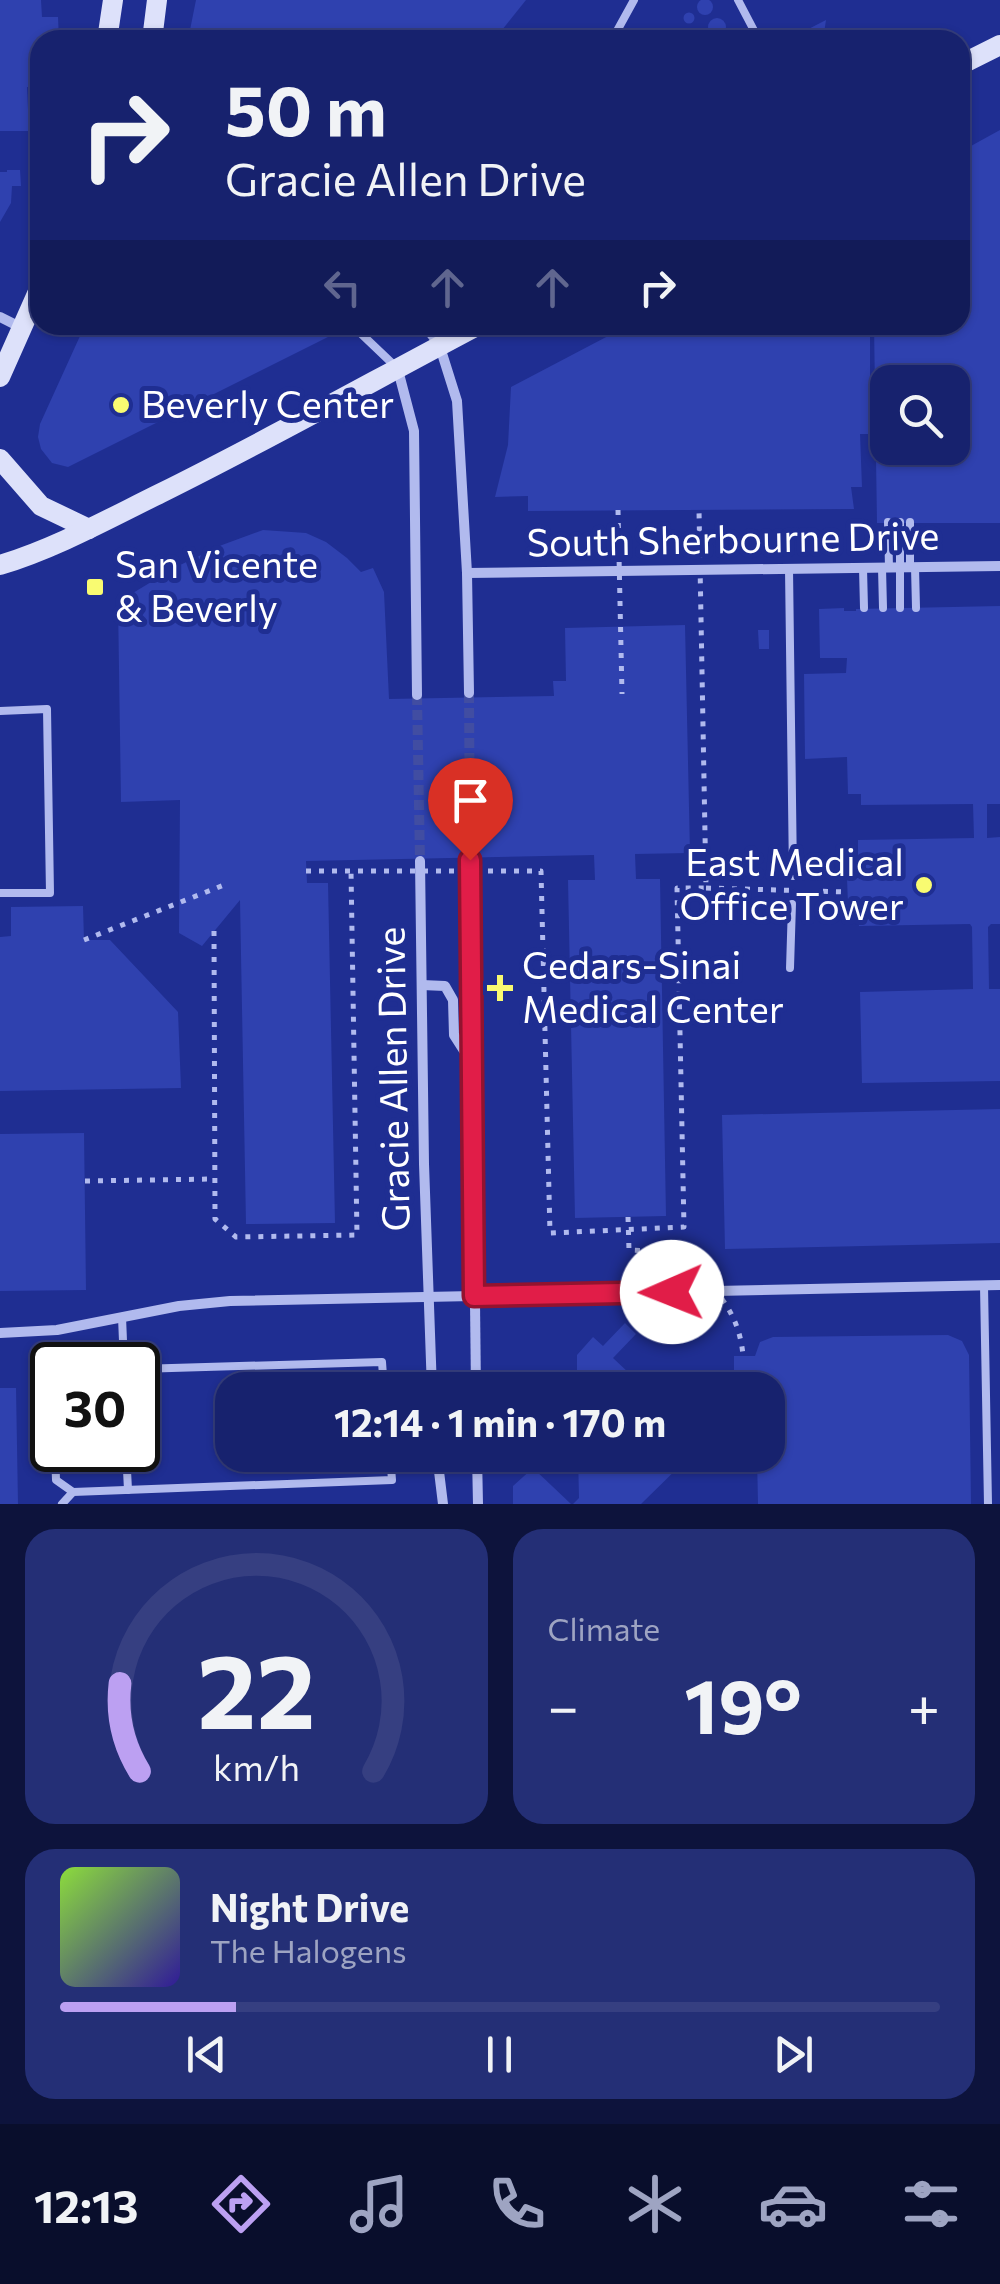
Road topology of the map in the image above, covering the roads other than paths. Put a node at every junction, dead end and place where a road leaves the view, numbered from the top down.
1 (113, 0) edge
2 (157, 0) edge
3 (634, 0) edge
4 (738, 0) edge
5 (108, 30) edge
6 (153, 30) edge
7 (618, 30) edge
8 (754, 30) edge
9 (1000, 45) edge
10 (970, 61) edge
11 (30, 310) edge
12 (0, 317) edge
13 (22, 328) junction
14 (363, 335) edge
15 (431, 335) edge
16 (460, 335) edge
17 (440, 346) junction
18 (398, 368) junction
19 (0, 378) edge
20 (0, 459) edge
21 (888, 522) dead end
22 (905, 522) dead end
23 (89, 529) junction
24 (0, 565) edge
25 (1000, 566) edge
26 (864, 568) junction
27 (899, 568) junction
28 (789, 569) junction
29 (467, 573) junction
30 (864, 608) dead end
31 (883, 608) dead end
32 (900, 608) dead end
33 (916, 608) dead end
34 (469, 693) tunnel mouth
35 (418, 695) tunnel mouth
36 (0, 711) edge
37 (470, 860) tunnel mouth
38 (420, 861) tunnel mouth
39 (793, 876) dead end
40 (0, 893) edge
41 (792, 904) dead end
42 (790, 968) dead end
43 (422, 985) junction
44 (471, 1061) junction
45 (1000, 1285) edge
46 (984, 1286) junction
47 (428, 1296) junction
48 (474, 1296) junction
49 (122, 1317) junction
50 (0, 1334) edge
51 (123, 1342) edge
52 (160, 1368) edge
53 (383, 1372) edge
54 (431, 1372) edge
55 (476, 1372) edge
56 (56, 1472) edge
57 (127, 1472) edge
58 (391, 1472) edge
59 (439, 1472) edge
60 (477, 1472) edge
61 (128, 1490) junction
62 (73, 1492) junction
63 (62, 1504) edge
64 (443, 1504) edge
65 (478, 1504) edge
66 (988, 1504) edge

1 - 5 main road
2 - 6 main road
3 - 7 lane
4 - 8 lane
9 - 10 main road
11 - 13 main road
12 - 13 street
13 - 19 main road
14 - 18 lane
15 - 17 lane
16 - 17 main road
17 - 18 main road
17 - 29 street
18 - 23 main road
18 - 35 street
20 - 23 main road
21 - 27 lane
22 - 27 lane
23 - 24 main road
25 - 27 street, South Sherbourne Drive
26 - 27 street, South Sherbourne Drive
26 - 28 street, South Sherbourne Drive
26 - 30 lane
27 - 31 lane
27 - 32 lane
27 - 33 lane
28 - 29 street, South Sherbourne Drive
28 - 39 lane
29 - 34 street
36 - 40 lane
37 - 44 street, Gracie Allen Drive
38 - 43 street, Gracie Allen Drive
41 - 42 lane
43 - 44 street
43 - 47 street, Gracie Allen Drive
44 - 48 street, Gracie Allen Drive
45 - 46 street
46 - 48 street
46 - 66 lane
47 - 48 street
47 - 49 street
47 - 54 street, Gracie Allen Drive
48 - 55 street, Gracie Allen Drive
49 - 50 street
49 - 51 lane
52 - 53 lane
56 - 62 lane
57 - 61 lane
58 - 61 lane
59 - 64 street
60 - 65 street
61 - 62 lane
62 - 63 lane

